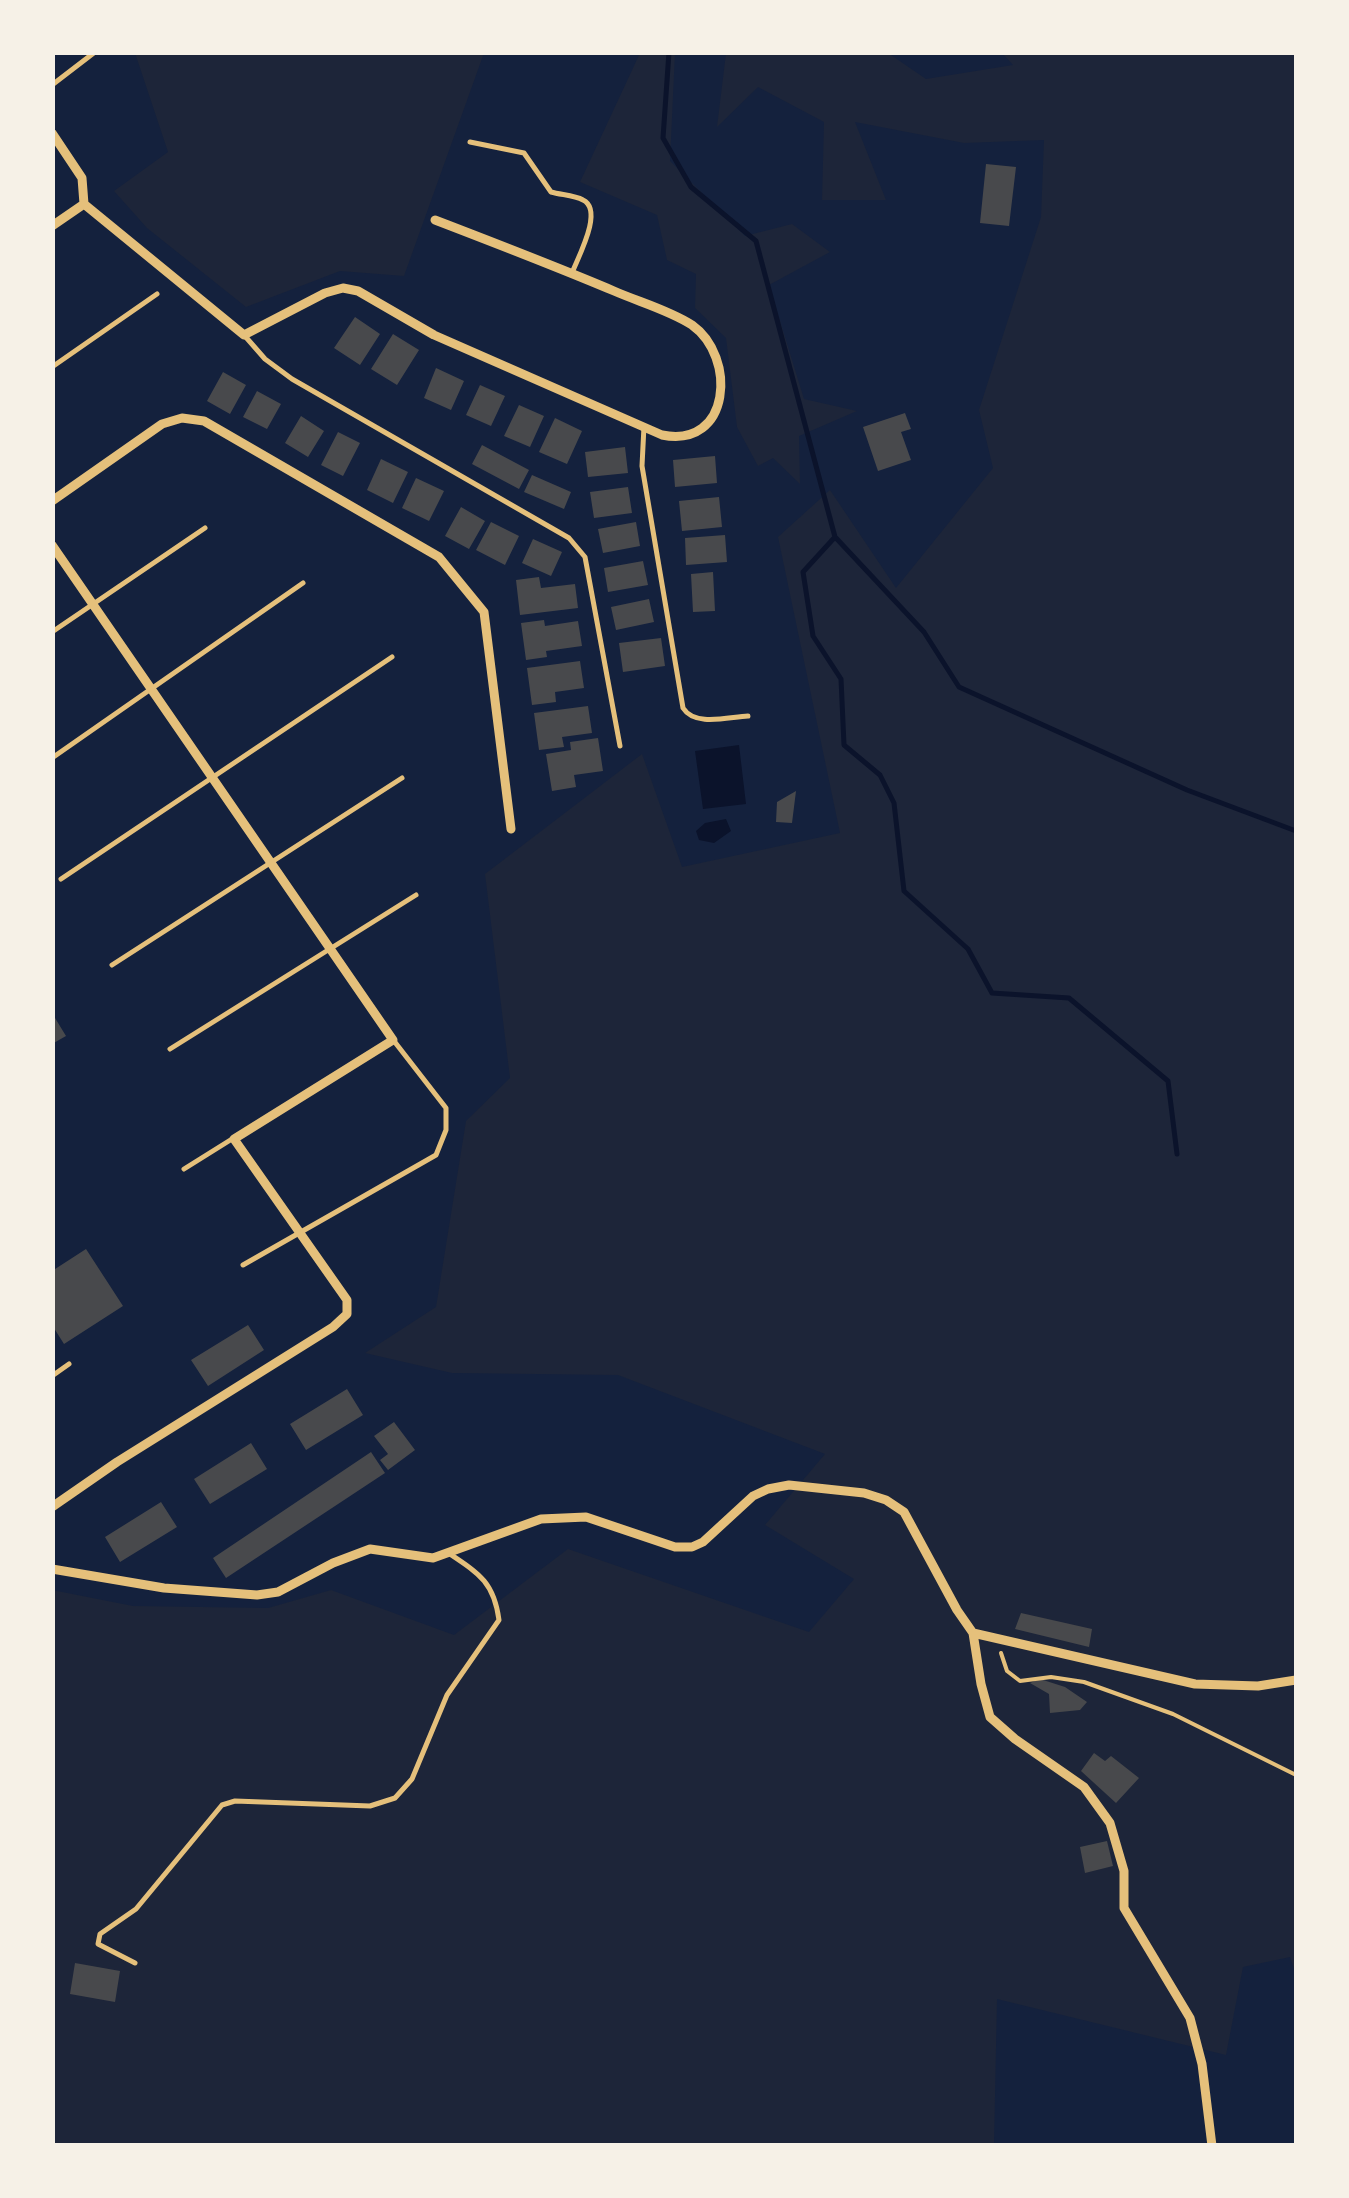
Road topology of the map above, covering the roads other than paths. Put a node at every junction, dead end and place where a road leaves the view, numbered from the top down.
1 (95, 52) edge
2 (52, 85) edge
3 (52, 134) edge
4 (470, 142) dead end
5 (84, 204) junction
6 (435, 220) dead end
7 (52, 226) edge
8 (572, 274) junction
9 (156, 294) dead end
10 (244, 335) junction
11 (52, 367) edge
12 (644, 426) junction
13 (52, 500) edge
14 (205, 528) dead end
15 (52, 545) edge
16 (303, 584) dead end
17 (94, 604) junction
18 (52, 632) edge
19 (392, 658) dead end
20 (152, 689) junction
21 (748, 716) dead end
22 (620, 746) dead end
23 (52, 758) edge
24 (212, 777) junction
25 (402, 778) dead end
26 (510, 829) dead end
27 (271, 862) junction
28 (61, 879) dead end
29 (416, 895) dead end
30 (330, 948) junction
31 (112, 965) dead end
32 (393, 1040) junction
33 (170, 1049) dead end
34 (234, 1138) junction
35 (184, 1170) dead end
36 (300, 1232) junction
37 (243, 1265) dead end
38 (68, 1364) dead end
39 (52, 1376) edge
40 (52, 1507) edge
41 (450, 1554) junction
42 (52, 1569) edge
43 (973, 1633) junction
44 (1296, 1680) edge
45 (134, 1963) dead end
46 (1212, 2146) edge

1 - 2 lane
3 - 5 street
4 - 8 lane
5 - 7 street
5 - 10 street
6 - 8 street
8 - 12 street
9 - 11 lane
10 - 12 street
10 - 22 lane
12 - 21 lane
13 - 26 street
14 - 17 lane
15 - 17 street
16 - 20 lane
17 - 18 lane
17 - 20 street
19 - 24 lane
20 - 23 lane
20 - 24 street
24 - 27 street
24 - 28 lane
25 - 27 lane
27 - 30 street
27 - 31 lane
29 - 30 lane
30 - 32 street
30 - 33 lane
32 - 34 street
32 - 36 lane
34 - 35 lane
34 - 36 street
36 - 37 lane
36 - 40 street
38 - 39 lane
41 - 42 street
41 - 43 street
41 - 45 lane
43 - 44 street
43 - 46 street

